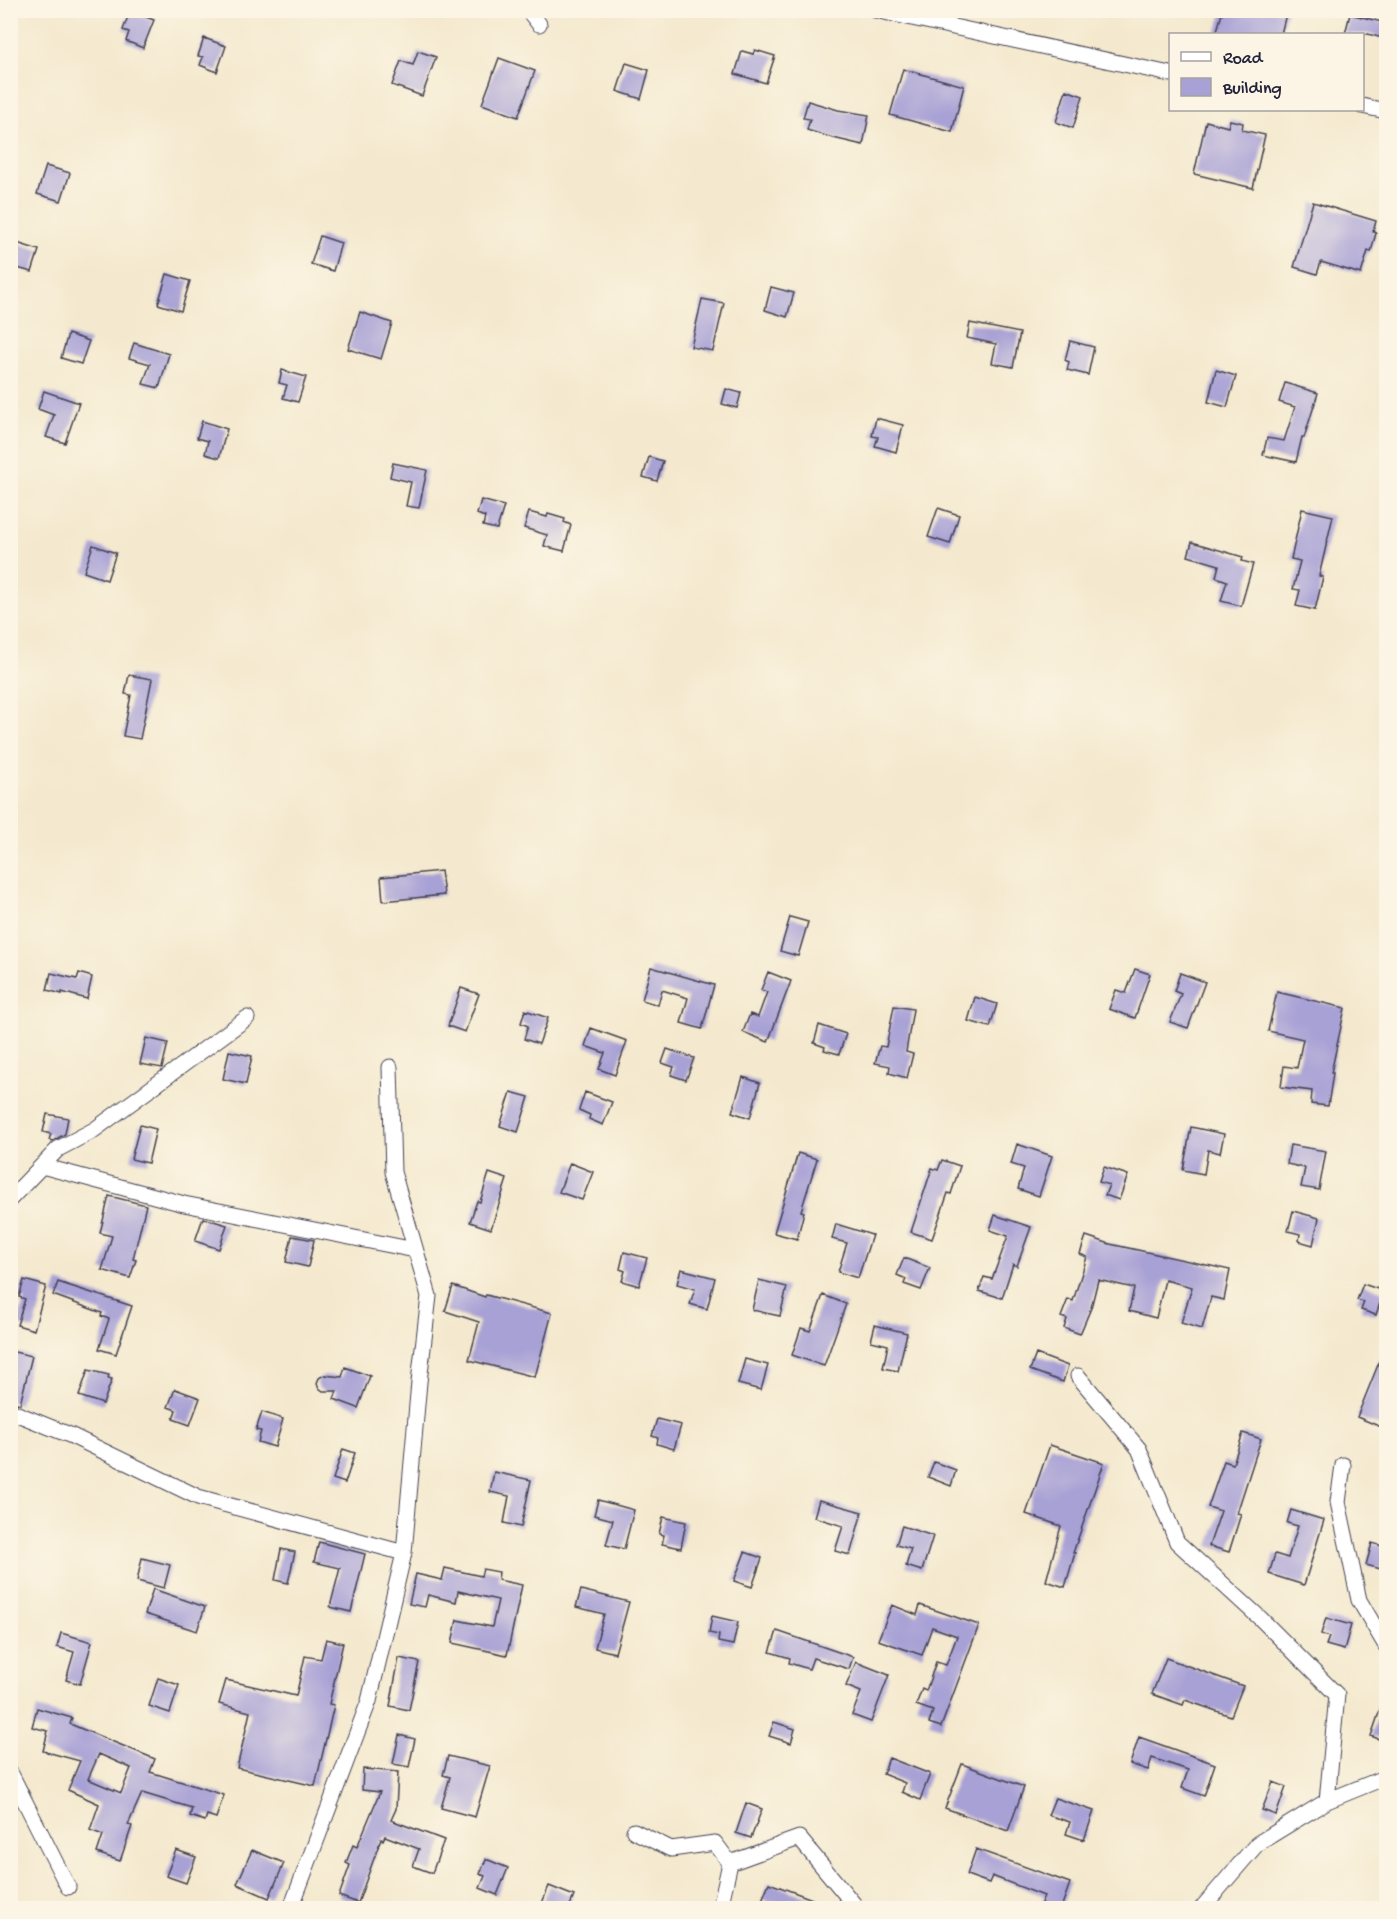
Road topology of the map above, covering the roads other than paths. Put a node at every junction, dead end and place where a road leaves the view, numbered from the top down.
1 (528, 10) edge
2 (875, 10) edge
3 (539, 24) dead end
4 (1169, 74) edge
5 (1364, 106) edge
6 (1386, 111) edge
7 (247, 1018) dead end
8 (390, 1067) dead end
9 (42, 1166) junction
10 (10, 1199) edge
11 (415, 1250) junction
12 (1078, 1376) dead end
13 (10, 1411) edge
14 (1343, 1465) dead end
15 (404, 1553) junction
16 (1386, 1646) edge
17 (10, 1772) edge
18 (1386, 1777) edge
19 (1327, 1801) junction
20 (634, 1831) dead end
21 (730, 1863) junction
22 (68, 1887) dead end
23 (291, 1908) edge
24 (720, 1908) edge
25 (857, 1908) edge
26 (1202, 1908) edge

1 - 3 street
2 - 4 street
5 - 6 street
7 - 9 street
8 - 11 street
9 - 10 street
9 - 11 street
11 - 15 street
12 - 19 street
13 - 15 street
14 - 16 street
15 - 23 street
17 - 22 street
18 - 19 street
19 - 26 street
20 - 21 street
21 - 24 street
21 - 25 street

